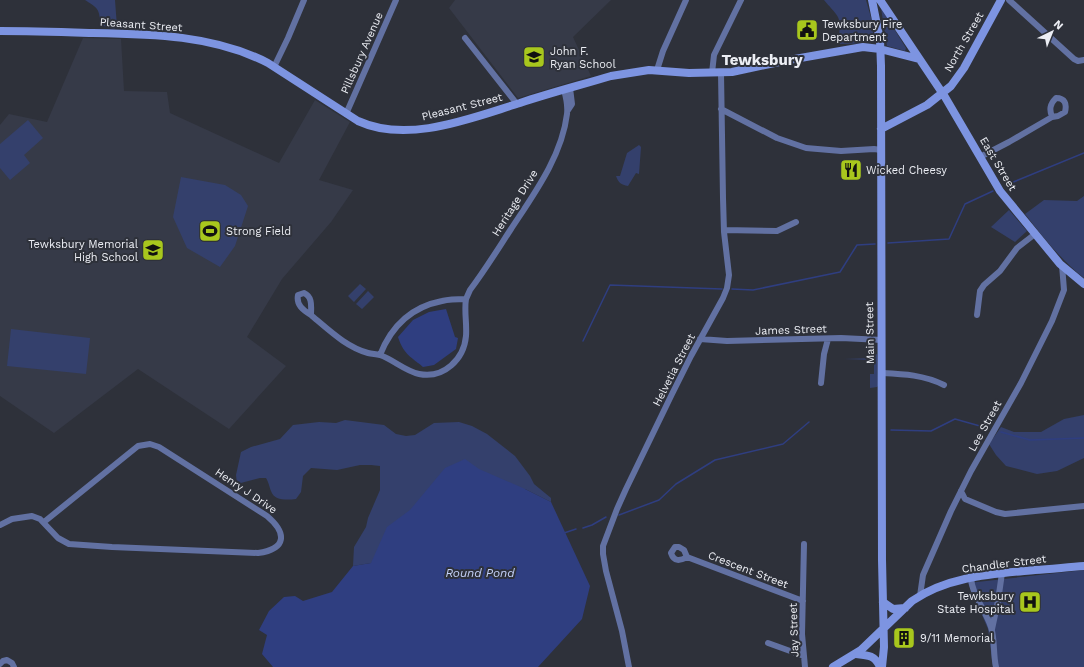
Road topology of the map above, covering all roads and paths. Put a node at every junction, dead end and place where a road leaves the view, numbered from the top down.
1 (304, 0) edge
2 (396, 0) edge
3 (686, 0) edge
4 (740, 0) edge
5 (872, 0) edge
6 (880, 0) edge
7 (1001, 0) edge
8 (1009, 0) edge
9 (0, 30) edge
10 (465, 38) dead end
11 (880, 49) junction
12 (919, 59) junction
13 (1084, 60) edge
14 (274, 68) junction
15 (657, 70) junction
16 (712, 73) junction
17 (721, 73) junction
18 (567, 89) junction
19 (943, 93) junction
20 (517, 104) junction
21 (721, 109) junction
22 (346, 114) junction
23 (1052, 117) dead end
24 (881, 129) junction
25 (881, 150) junction
26 (980, 157) junction
27 (796, 222) dead end
28 (724, 230) junction
29 (1035, 234) junction
30 (1062, 266) junction
31 (1084, 284) edge
32 (466, 298) junction
33 (977, 315) dead end
34 (312, 316) dead end
35 (700, 339) junction
36 (828, 339) junction
37 (882, 340) junction
38 (380, 355) junction
39 (882, 373) junction
40 (821, 383) dead end
41 (944, 385) dead end
42 (961, 491) junction
43 (1084, 506) edge
44 (44, 522) junction
45 (0, 525) edge
46 (804, 544) dead end
47 (687, 557) dead end
48 (1084, 566) edge
49 (1002, 573) junction
50 (971, 578) junction
51 (920, 596) junction
52 (803, 601) junction
53 (883, 602) junction
54 (905, 608) junction
55 (884, 629) junction
56 (992, 629) junction
57 (768, 643) dead end
58 (856, 654) junction
59 (804, 656) junction
60 (0, 664) edge
61 (14, 667) edge
62 (629, 667) edge
63 (805, 667) edge
64 (833, 667) edge
65 (881, 667) edge
66 (996, 667) edge

1 - 14 street
2 - 22 street, Pillsbury Avenue
3 - 15 street
4 - 16 street
5 - 11 main road, Main Street
6 - 12 main road, East Street
7 - 19 main road, North Street
8 - 13 street
9 - 14 main road, Pleasant Street
10 - 20 street
11 - 12 main road, Pleasant Street
11 - 17 main road, Pleasant Street
11 - 24 main road, Main Street
12 - 19 main road, East Street
14 - 22 main road, Pleasant Street
15 - 16 main road, Pleasant Street
15 - 18 main road, Pleasant Street
16 - 17 main road, Pleasant Street
17 - 21 street, Helvetia Street
18 - 20 main road, Pleasant Street
18 - 32 street, Heritage Drive
19 - 24 main road, North Street
19 - 26 main road, East Street
20 - 22 main road, Pleasant Street
21 - 25 street
21 - 28 street, Helvetia Street
23 - 26 street
24 - 25 main road, Main Street
25 - 37 main road, Main Street
26 - 29 main road, East Street
27 - 28 street
28 - 35 street, Helvetia Street
29 - 30 main road, East Street
29 - 33 street
30 - 31 main road, East Street
30 - 42 street, Lee Street
32 - 38 street
32 - 38 street, Heritage Drive
34 - 38 street, Heritage Drive
35 - 36 street, James Street
35 - 62 street, Helvetia Street
36 - 37 street, James Street
36 - 40 street
37 - 39 main road, Main Street
39 - 41 street
39 - 53 main road, Main Street
42 - 43 street
42 - 51 street, Lee Street
44 - 44 street, Henry J Drive
44 - 45 street
46 - 52 street, Jay Street
47 - 52 street, Crescent Street
48 - 49 main road, Chandler Street
49 - 50 main road, Chandler Street
49 - 56 street
50 - 51 main road, Chandler Street
50 - 56 street
51 - 54 main road, Chandler Street
52 - 59 street, Jay Street
53 - 54 main road
53 - 55 main road, Main Street
54 - 55 main road, Chandler Street
55 - 58 main road, Chandler Street
55 - 65 main road, Main Street
56 - 66 street
57 - 59 street
58 - 64 main road, Chandler Street
58 - 65 main road
59 - 63 street, Jay Street
60 - 61 street

